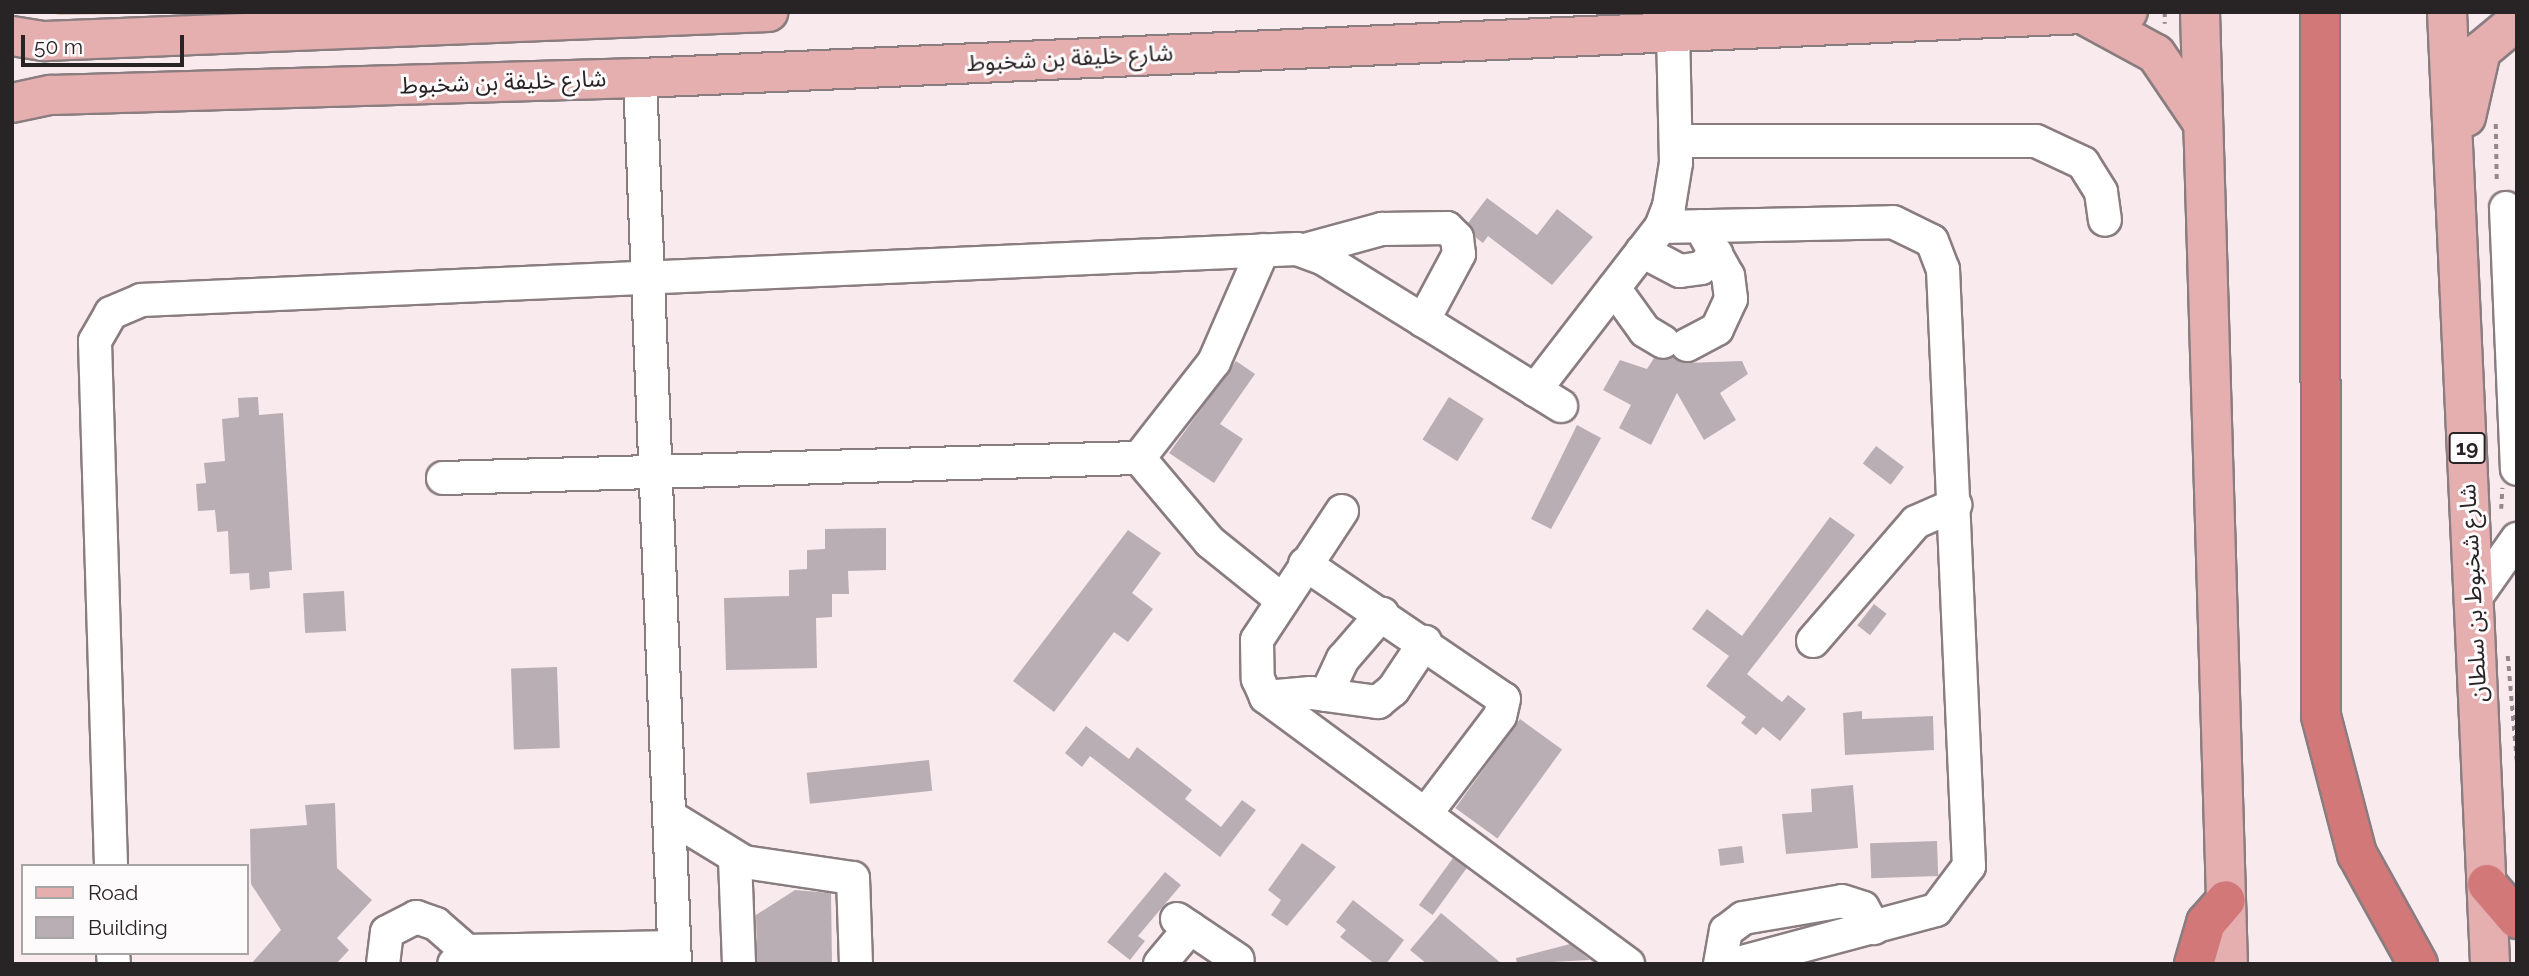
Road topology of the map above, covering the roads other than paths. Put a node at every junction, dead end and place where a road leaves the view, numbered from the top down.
1 (768, 12) edge
2 (2128, 12) edge
3 (2200, 12) edge
4 (2319, 12) edge
5 (2447, 12) edge
6 (2082, 16) junction
7 (2517, 21) edge
8 (1673, 30) junction
9 (12, 36) edge
10 (640, 78) junction
11 (12, 103) edge
12 (2203, 127) junction
13 (1676, 141) junction
14 (2455, 177) junction
15 (2506, 208) dead end
16 (2105, 220) dead end
17 (1700, 226) junction
18 (1652, 239) junction
19 (1263, 250) junction
20 (1305, 250) junction
21 (1716, 254) junction
22 (646, 274) junction
23 (1614, 288) junction
24 (1423, 321) junction
25 (2461, 323) junction
26 (2513, 324) edge
27 (2514, 367) edge
28 (2463, 371) junction
29 (1535, 390) junction
30 (1561, 406) dead end
31 (1139, 458) junction
32 (657, 468) junction
33 (2517, 469) edge
34 (443, 478) dead end
35 (1955, 505) junction
36 (1342, 511) dead end
37 (2517, 539) edge
38 (1305, 564) junction
39 (1281, 599) junction
40 (2474, 600) junction
41 (1382, 614) junction
42 (1813, 641) dead end
43 (1424, 642) junction
44 (1326, 695) junction
45 (1266, 697) junction
46 (1427, 812) junction
47 (669, 816) junction
48 (735, 859) junction
49 (111, 864) edge
50 (2487, 884) junction
51 (2226, 900) junction
52 (2517, 919) edge
53 (1874, 928) junction
54 (674, 955) edge
55 (460, 957) edge
56 (1238, 960) dead end
57 (383, 964) edge
58 (739, 964) edge
59 (856, 964) edge
60 (1160, 964) edge
61 (1628, 964) edge
62 (1720, 964) edge
63 (1735, 964) edge
64 (2194, 964) edge
65 (2228, 964) edge
66 (2418, 964) edge
67 (2490, 964) edge

1 - 9 main road
2 - 6 main road, شارع خليفة بن شخبوط
3 - 12 main road
4 - 66 highway
5 - 14 main road, شارع شخبوط بن سلطان / 19
6 - 8 main road, شارع خليفة بن شخبوط
6 - 12 main road
7 - 14 main road
8 - 10 main road, شارع خليفة بن شخبوط
8 - 13 lane
10 - 11 main road, شارع خليفة بن شخبوط
10 - 22 lane
12 - 51 main road
13 - 16 lane
13 - 18 lane
14 - 25 main road, شارع شخبوط بن سلطان / 19
15 - 26 lane
17 - 18 lane
17 - 21 lane
17 - 35 lane
18 - 21 lane
18 - 23 lane
19 - 20 lane
19 - 22 lane
19 - 31 lane
20 - 24 lane
20 - 24 lane
21 - 23 lane
22 - 32 lane
22 - 49 lane
23 - 29 lane
24 - 29 lane
25 - 26 lane
25 - 28 main road, شارع شخبوط بن سلطان / 19
26 - 27 lane
27 - 28 lane
27 - 33 lane
28 - 40 main road, شارع شخبوط بن سلطان / 19
29 - 30 lane
31 - 32 lane
31 - 39 lane
32 - 34 lane
32 - 47 lane
35 - 42 lane
35 - 53 lane
36 - 38 lane
37 - 40 lane
38 - 39 lane
38 - 41 lane
39 - 45 lane
40 - 50 main road, شارع شخبوط بن سلطان / 19
41 - 43 lane
41 - 44 lane
43 - 44 lane
43 - 46 lane
44 - 45 lane
45 - 46 lane
46 - 61 lane
47 - 48 lane
47 - 54 lane
48 - 58 lane
48 - 59 lane
50 - 52 highway
50 - 67 main road, شارع شخبوط بن سلطان / 19
51 - 64 highway
51 - 65 main road
53 - 62 lane
53 - 63 lane
54 - 55 lane
55 - 57 lane
56 - 60 lane

